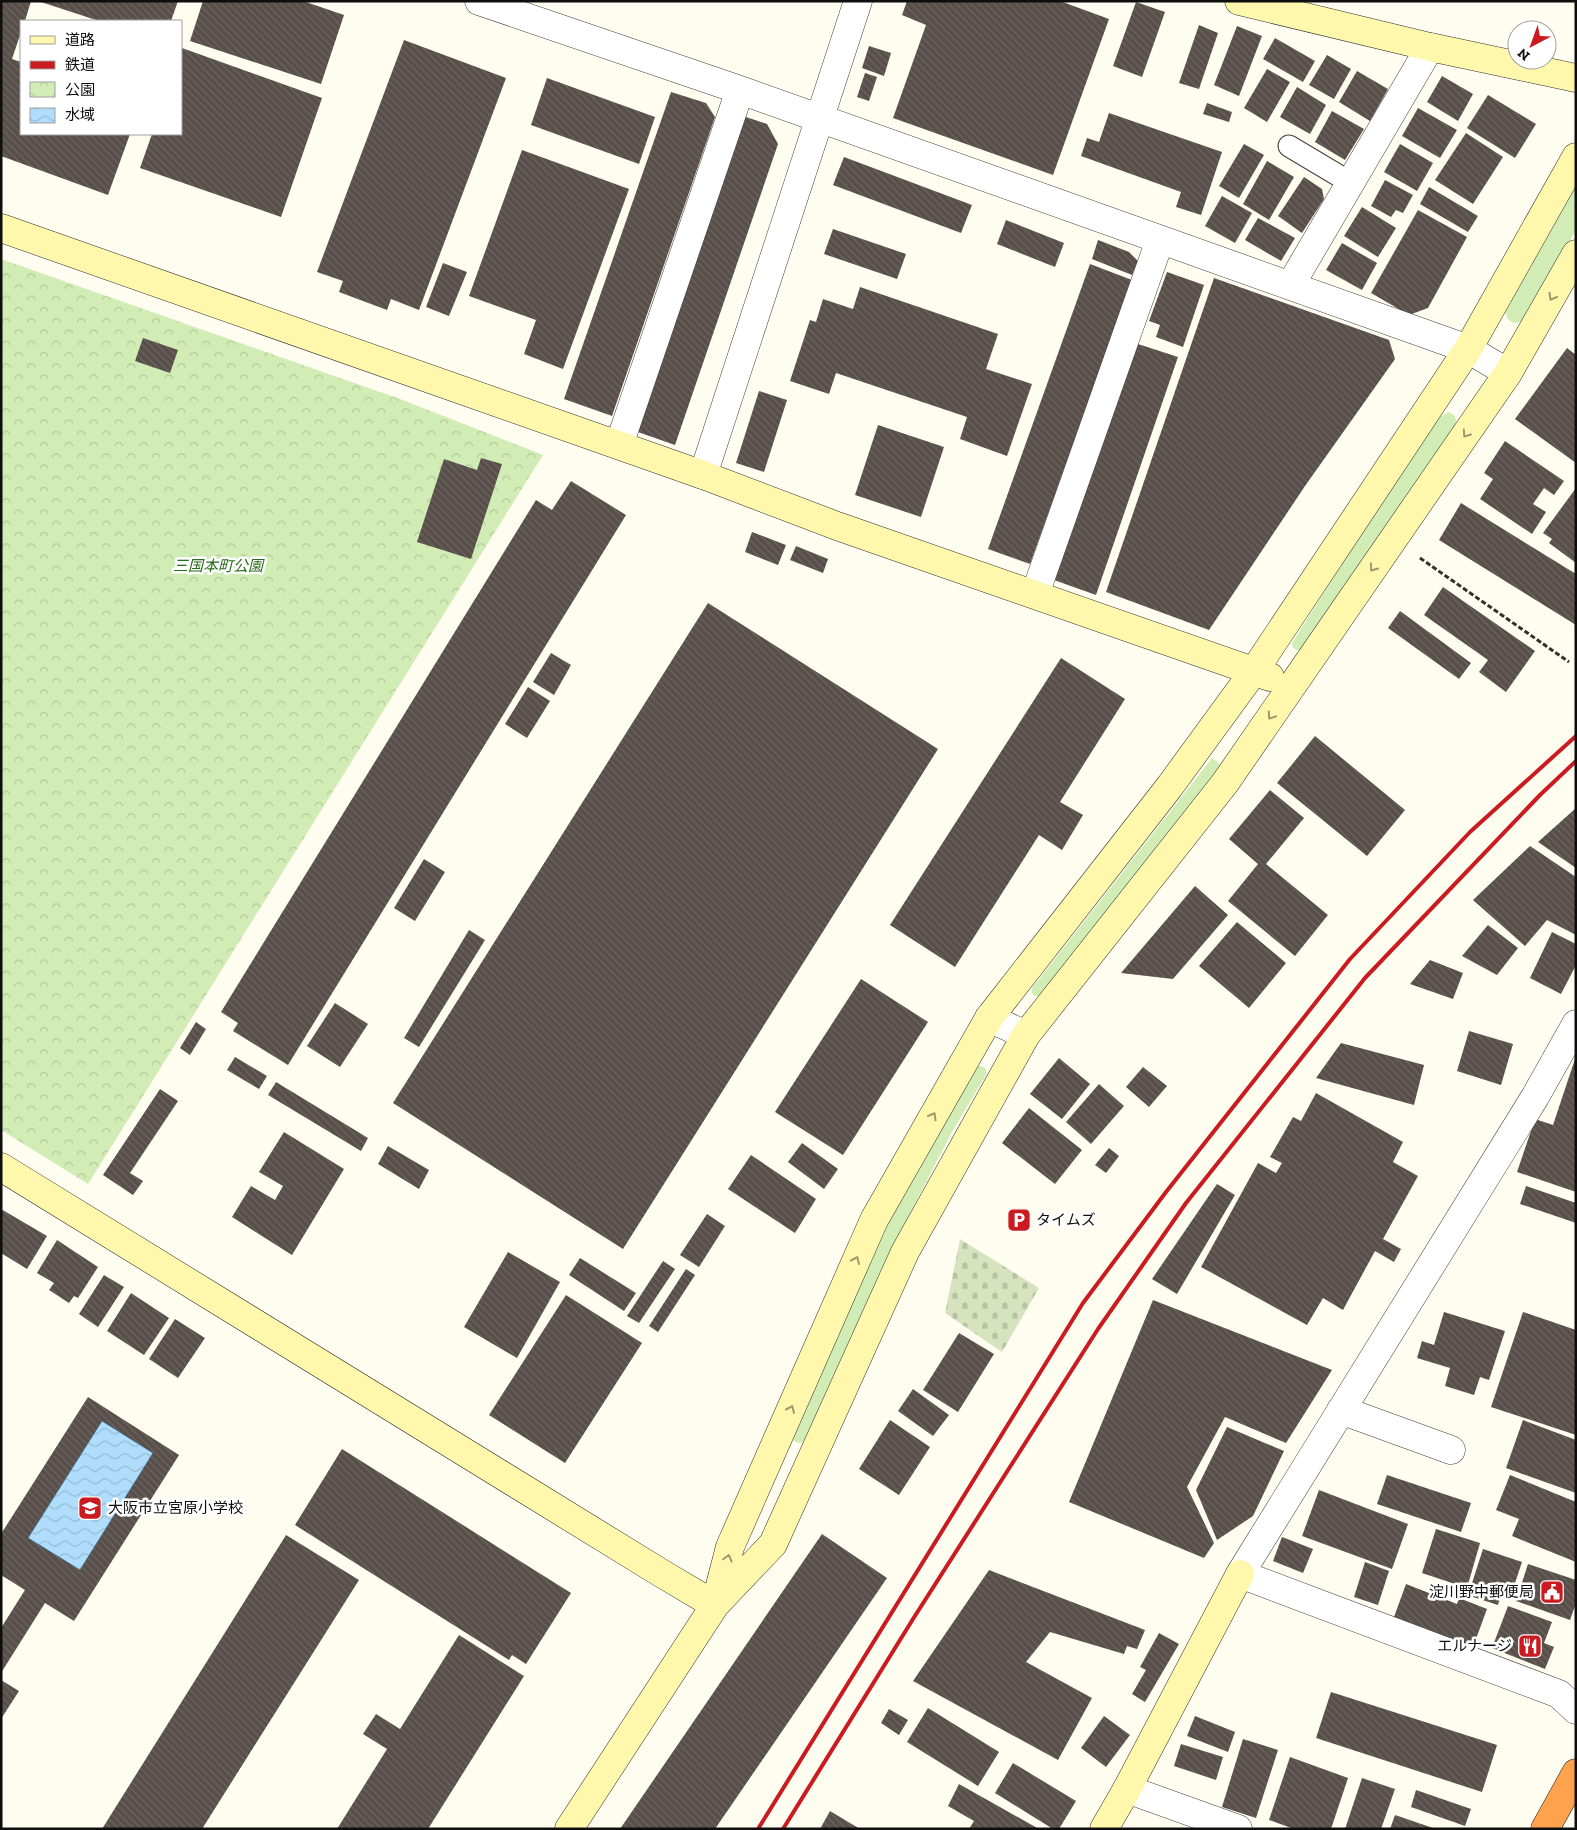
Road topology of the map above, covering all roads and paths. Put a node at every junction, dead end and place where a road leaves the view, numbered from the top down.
1 (479, 1) edge
2 (858, 1) edge
3 (1239, 1) edge
4 (1430, 47) junction
5 (1576, 78) edge
6 (740, 90) junction
7 (819, 118) junction
8 (1289, 146) dead end
9 (1576, 157) edge
10 (1351, 183) junction
11 (1, 228) edge
12 (1160, 240) junction
13 (1576, 254) edge
14 (1290, 286) junction
15 (1468, 349) junction
16 (1508, 373) junction
17 (618, 445) junction
18 (703, 475) junction
19 (1393, 539) junction
20 (1035, 594) junction
21 (1569, 662) dead end
22 (1254, 671) junction
23 (1293, 684) junction
24 (989, 1018) junction
25 (1576, 1024) edge
26 (1026, 1035) junction
27 (1, 1167) edge
28 (1341, 1410) junction
29 (1451, 1450) dead end
30 (1240, 1574) junction
31 (715, 1605) junction
32 (1576, 1710) edge
33 (1576, 1773) edge
34 (1127, 1789) junction
35 (569, 1829) edge
36 (1104, 1829) edge
37 (1238, 1829) edge
38 (1545, 1829) edge

1 - 6 street
2 - 7 street
3 - 4 street
4 - 5 street
4 - 10 street
6 - 7 street
6 - 17 street
7 - 12 street
7 - 18 street
8 - 10 lane
9 - 15 street
10 - 14 street
11 - 17 street
12 - 14 street
12 - 20 street
13 -> 16 street
14 - 15 street
15 - 16 street
15 - 22 street
16 -> 19 street
17 - 18 street
18 - 20 street
19 - 21 path
19 -> 23 street
20 - 22 street
22 - 23 street
22 - 24 street
23 -> 26 street
24 - 26 street
31 -> 24 street
25 - 28 street
26 - 31 street
27 - 31 street
28 - 29 street
28 - 30 street
30 - 32 street
30 - 34 street
31 - 35 street
33 - 38 highway
34 - 36 street
34 - 37 street

